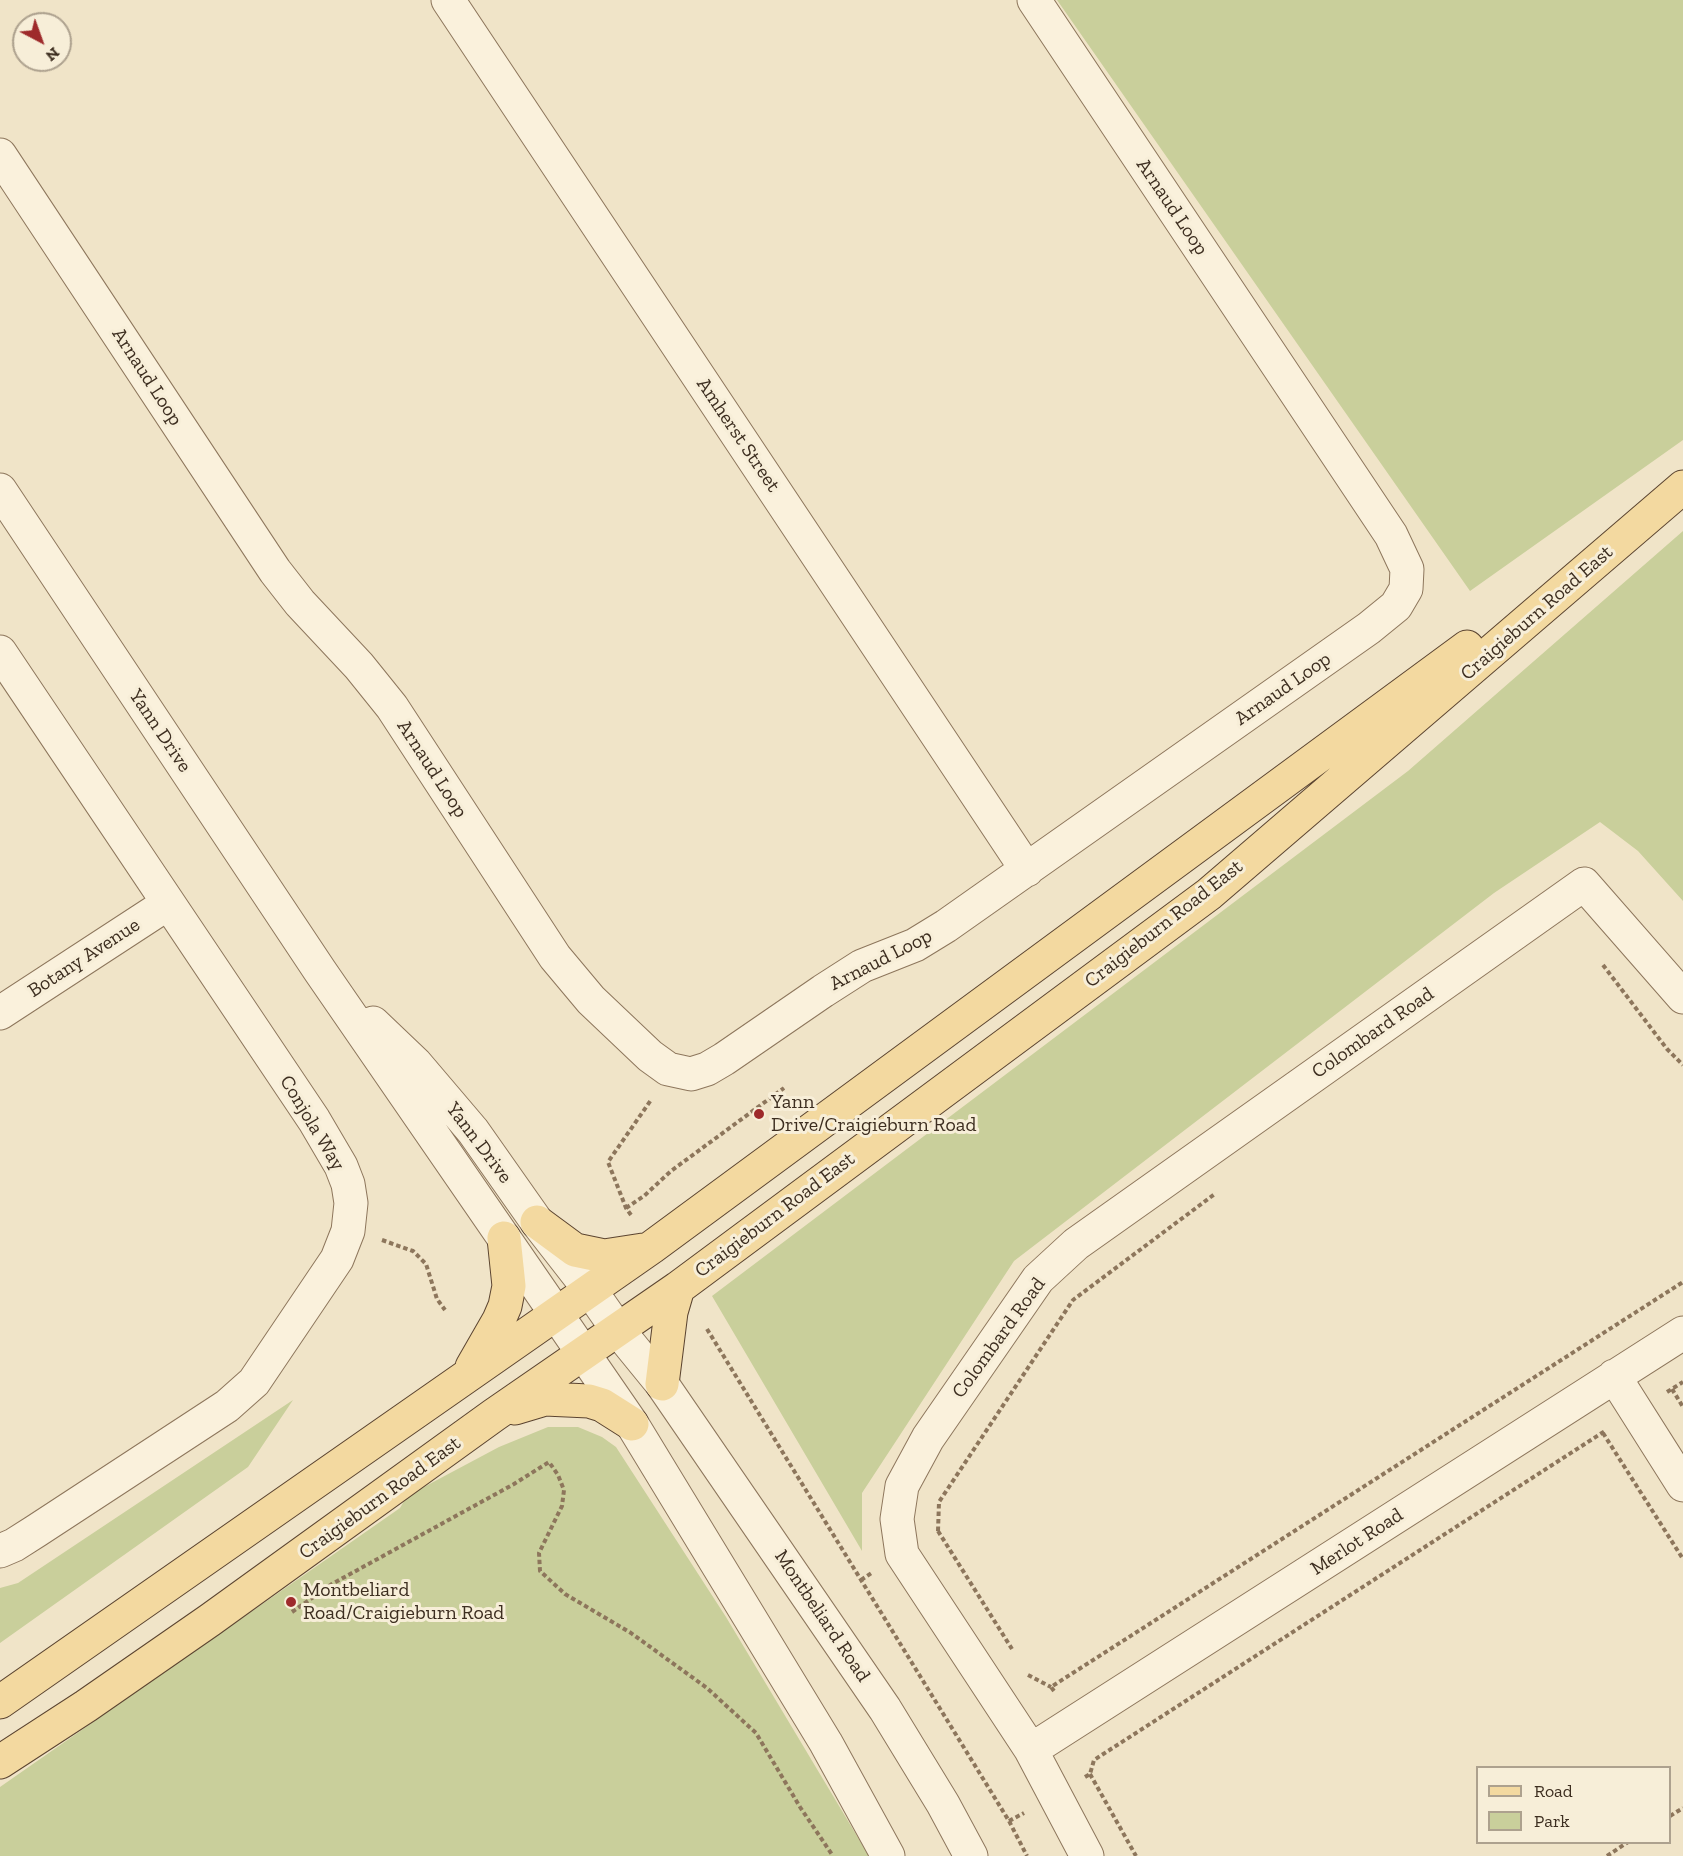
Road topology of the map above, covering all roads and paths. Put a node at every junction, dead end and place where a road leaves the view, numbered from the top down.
1 (448, 0) edge
2 (1034, 0) edge
3 (0, 155) edge
4 (1683, 487) edge
5 (0, 490) edge
6 (0, 652) edge
7 (1027, 870) junction
8 (167, 903) junction
9 (1602, 965) dead end
10 (320, 971) junction
11 (1683, 998) edge
12 (0, 1013) edge
13 (1683, 1065) edge
14 (668, 1069) junction
15 (784, 1088) dead end
16 (1217, 1192) dead end
17 (626, 1208) junction
18 (537, 1222) junction
19 (348, 1231) junction
20 (504, 1238) junction
21 (648, 1248) junction
22 (678, 1288) junction
23 (590, 1290) junction
24 (445, 1310) dead end
25 (556, 1313) junction
26 (618, 1330) junction
27 (1683, 1333) edge
28 (584, 1355) junction
29 (468, 1374) junction
30 (1614, 1376) junction
31 (1683, 1382) edge
32 (662, 1384) junction
33 (1672, 1389) junction
34 (1683, 1407) edge
35 (1636, 1411) junction
36 (494, 1415) junction
37 (632, 1424) junction
38 (1603, 1433) junction
39 (1683, 1485) edge
40 (938, 1531) dead end
41 (0, 1551) edge
42 (1683, 1559) edge
43 (292, 1612) dead end
44 (0, 1702) edge
45 (1031, 1750) junction
46 (0, 1762) edge
47 (1090, 1774) junction
48 (1054, 1795) junction
49 (1625, 1844) edge
50 (833, 1856) edge
51 (888, 1856) edge
52 (971, 1856) edge
53 (1027, 1856) edge
54 (1087, 1856) edge
55 (1136, 1856) edge
56 (1607, 1856) edge

1 - 7 street, Amherst Street
2 - 7 street, Arnaud Loop
3 - 14 street, Arnaud Loop
4 - 21 main road, Craigieburn Road East
4 - 22 main road, Craigieburn Road East
5 - 10 street, Yann Drive
6 - 8 street, Conjola Way
7 - 14 street, Arnaud Loop
8 - 12 street, Botany Avenue
8 - 19 street, Conjola Way
9 - 13 path
10 - 18 street, Yann Drive
10 - 20 street, Yann Drive
11 - 45 street, Colombard Road
14 - 17 path
15 - 17 path
16 - 40 path
17 - 21 path
18 - 21 main road
18 - 23 street, Yann Drive
19 - 24 path
19 - 41 street, Conjola Way
20 - 25 street, Yann Drive
20 - 29 main road
21 - 23 main road, Craigieburn Road East
22 - 26 main road, Craigieburn Road East
22 - 32 main road
22 - 53 path
23 - 25 main road, Craigieburn Road East
23 - 26 street, Yann Drive
25 - 28 street, Yann Drive
25 - 29 main road, Craigieburn Road East
26 - 28 main road, Craigieburn Road East
26 - 32 street, Montbeliard Road
27 - 30 street, Merlot Road
28 - 36 main road, Craigieburn Road East
28 - 37 street, Yann Drive
29 - 44 main road, Craigieburn Road East
30 - 35 street
30 - 45 street, Merlot Road
31 - 33 path
32 - 52 street, Montbeliard Road
33 - 34 path
33 - 35 path
35 - 38 path
35 - 39 street
36 - 37 main road
36 - 46 main road, Craigieburn Road East
37 - 51 street
38 - 42 path
38 - 47 path
43 - 50 path
45 - 48 street, Colombard Road
47 - 48 path
47 - 55 path
48 - 54 street, Colombard Road
49 - 56 path

